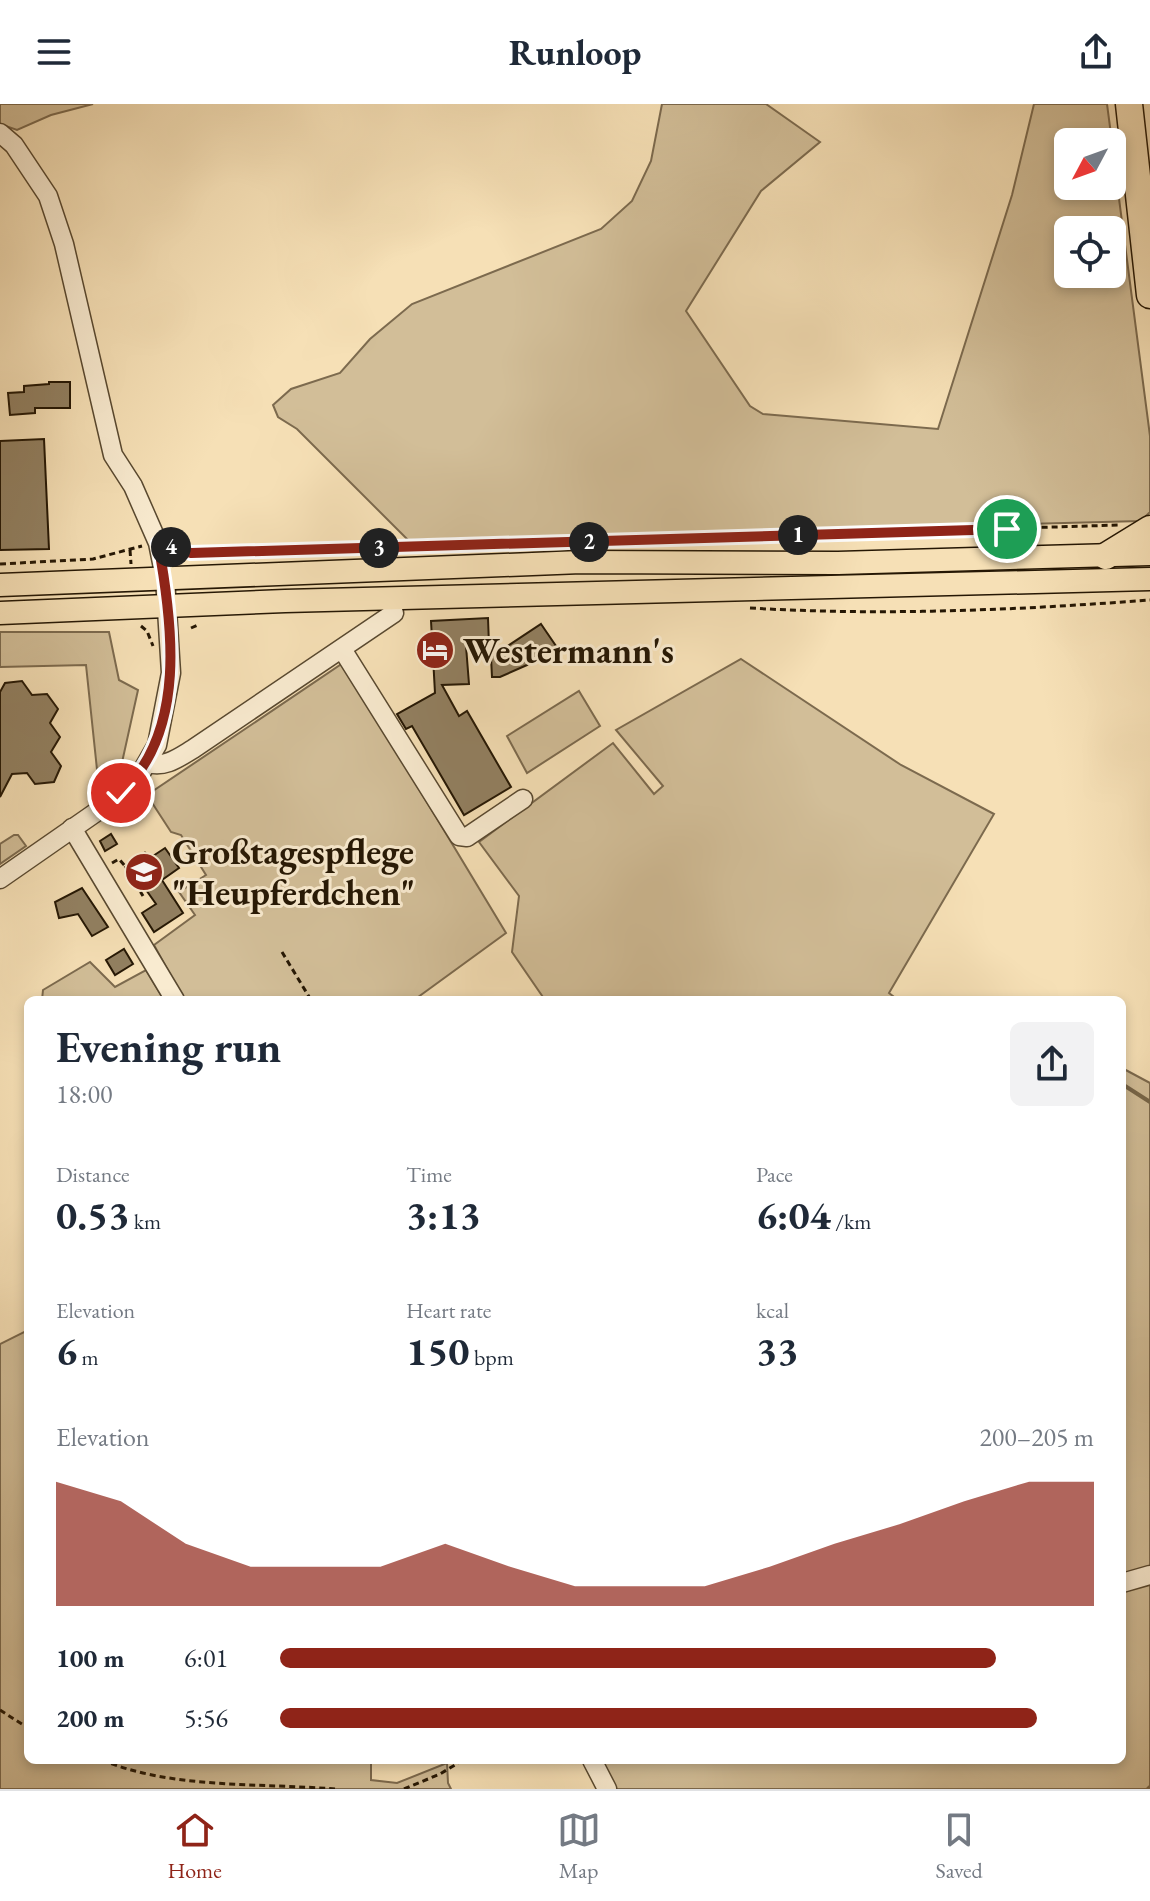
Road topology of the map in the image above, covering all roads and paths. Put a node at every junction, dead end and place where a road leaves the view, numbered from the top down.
1 (1129, 104) edge
2 (0, 133) edge
3 (1150, 295) edge
4 (1150, 538) edge
5 (158, 543) junction
6 (1106, 556) joint
7 (0, 564) edge
8 (165, 578) junction
9 (1150, 579) edge
10 (0, 585) edge
11 (167, 607) junction
12 (0, 613) edge
13 (394, 613) dead end
14 (147, 631) dead end
15 (342, 649) junction
16 (155, 653) dead end
17 (148, 763) junction
18 (523, 799) dead end
19 (72, 828) junction
20 (149, 859) dead end
21 (112, 863) dead end
22 (125, 866) junction
23 (0, 879) edge
24 (143, 896) dead end
25 (282, 952) dead end
26 (173, 996) edge
27 (309, 996) edge
28 (1150, 1575) edge
29 (1126, 1582) edge
30 (0, 1710) edge
31 (24, 1725) edge
32 (111, 1764) edge
33 (456, 1764) edge
34 (594, 1764) edge
35 (335, 1789) edge
36 (404, 1789) edge
37 (607, 1789) edge

1 - 3 highway
2 - 5 street
4 - 5 path
4 - 6 highway
5 - 7 path
5 - 8 street
6 - 8 main road
8 - 10 main road
8 - 11 street
9 - 11 main road
11 - 12 main road
11 - 17 street
13 - 15 street
14 - 16 path
15 - 17 street
15 - 18 street
17 - 19 street
19 - 23 street
19 - 26 street
20 - 22 path
21 - 22 path
22 - 24 path
25 - 27 path
28 - 29 street
30 - 31 path
32 - 35 path
33 - 36 path
34 - 37 street

